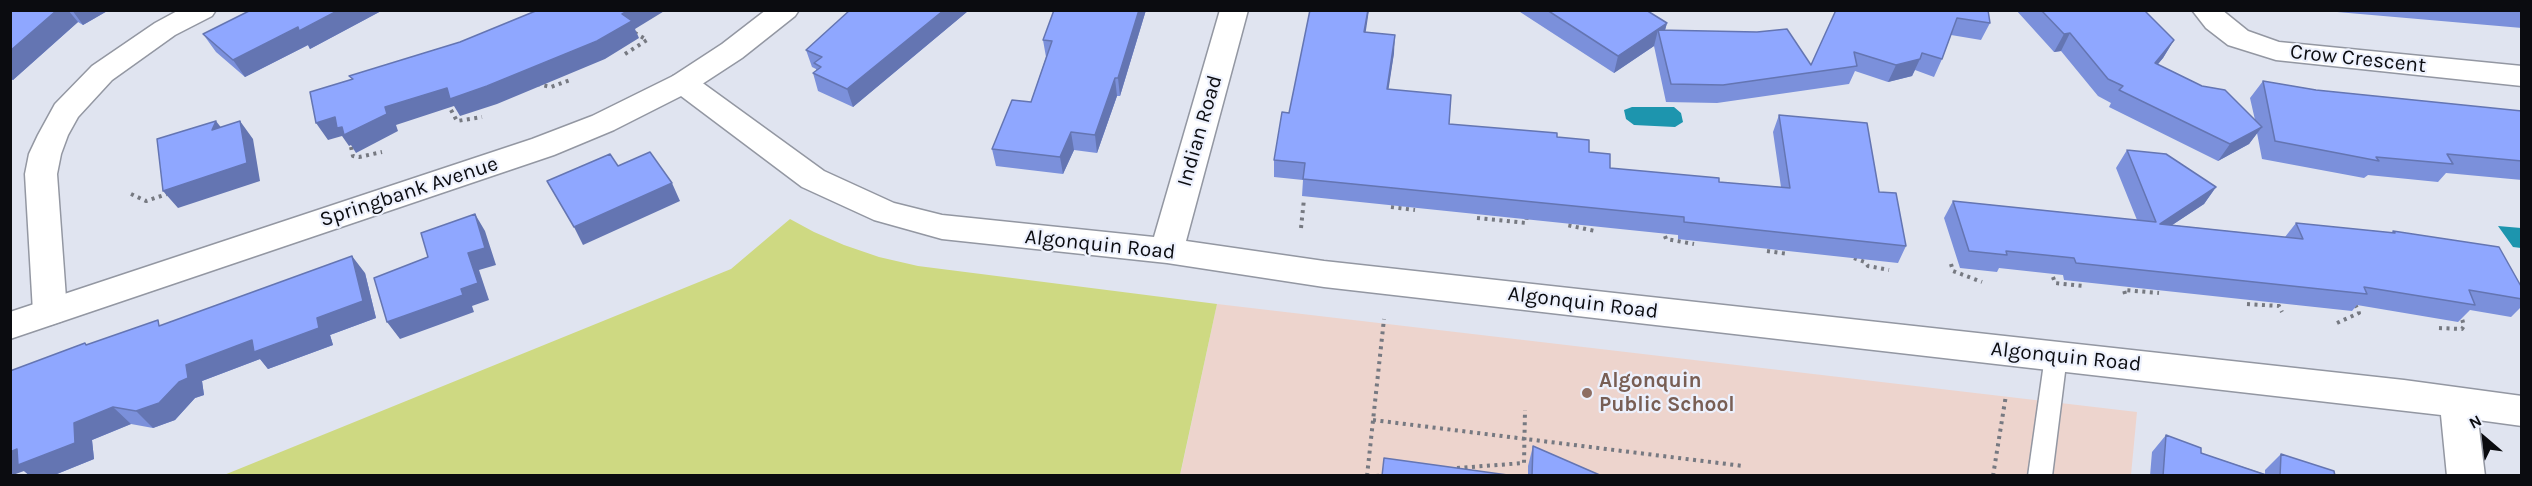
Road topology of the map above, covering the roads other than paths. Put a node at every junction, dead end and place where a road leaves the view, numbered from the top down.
1 (202, 10) edge
2 (785, 10) edge
3 (1234, 10) edge
4 (2206, 10) edge
5 (2522, 76) edge
6 (683, 84) junction
7 (1167, 251) junction
8 (50, 312) junction
9 (10, 326) edge
10 (2056, 356) junction
11 (2458, 403) junction
12 (2522, 411) edge
13 (2040, 476) edge
14 (2466, 476) edge

1 - 8 street
2 - 6 street, Springbank Avenue
3 - 7 street, Indian Road
4 - 5 street, Crow Crescent
6 - 7 street, Algonquin Road
6 - 8 street, Springbank Avenue
7 - 10 street, Algonquin Road
8 - 9 street, Springbank Avenue
10 - 11 street, Algonquin Road
10 - 13 lane
11 - 12 street, Algonquin Road
11 - 14 street

